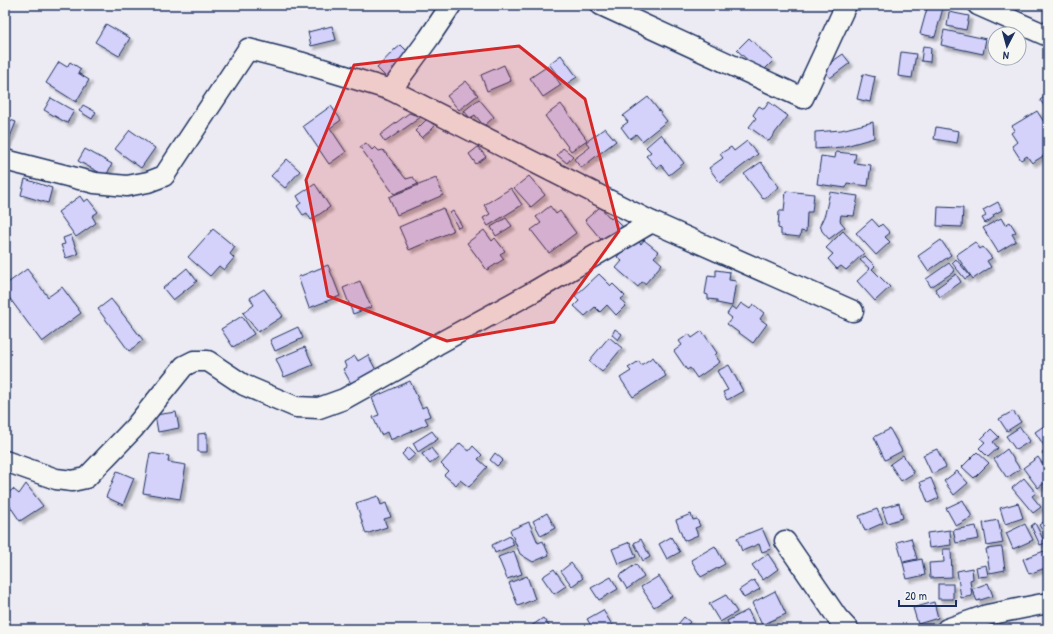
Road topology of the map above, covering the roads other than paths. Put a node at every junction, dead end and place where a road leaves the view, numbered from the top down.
1 (451, 5) edge
2 (601, 5) edge
3 (846, 5) edge
4 (978, 5) edge
5 (1048, 36) edge
6 (391, 90) junction
7 (5, 160) edge
8 (652, 222) junction
9 (853, 311) dead end
10 (5, 461) edge
11 (785, 541) dead end
12 (1048, 603) edge
13 (848, 629) edge
14 (947, 629) edge

1 - 6 street
2 - 3 street
4 - 5 street
6 - 7 street
6 - 8 street
8 - 9 street
8 - 10 street
11 - 13 street
12 - 14 street

